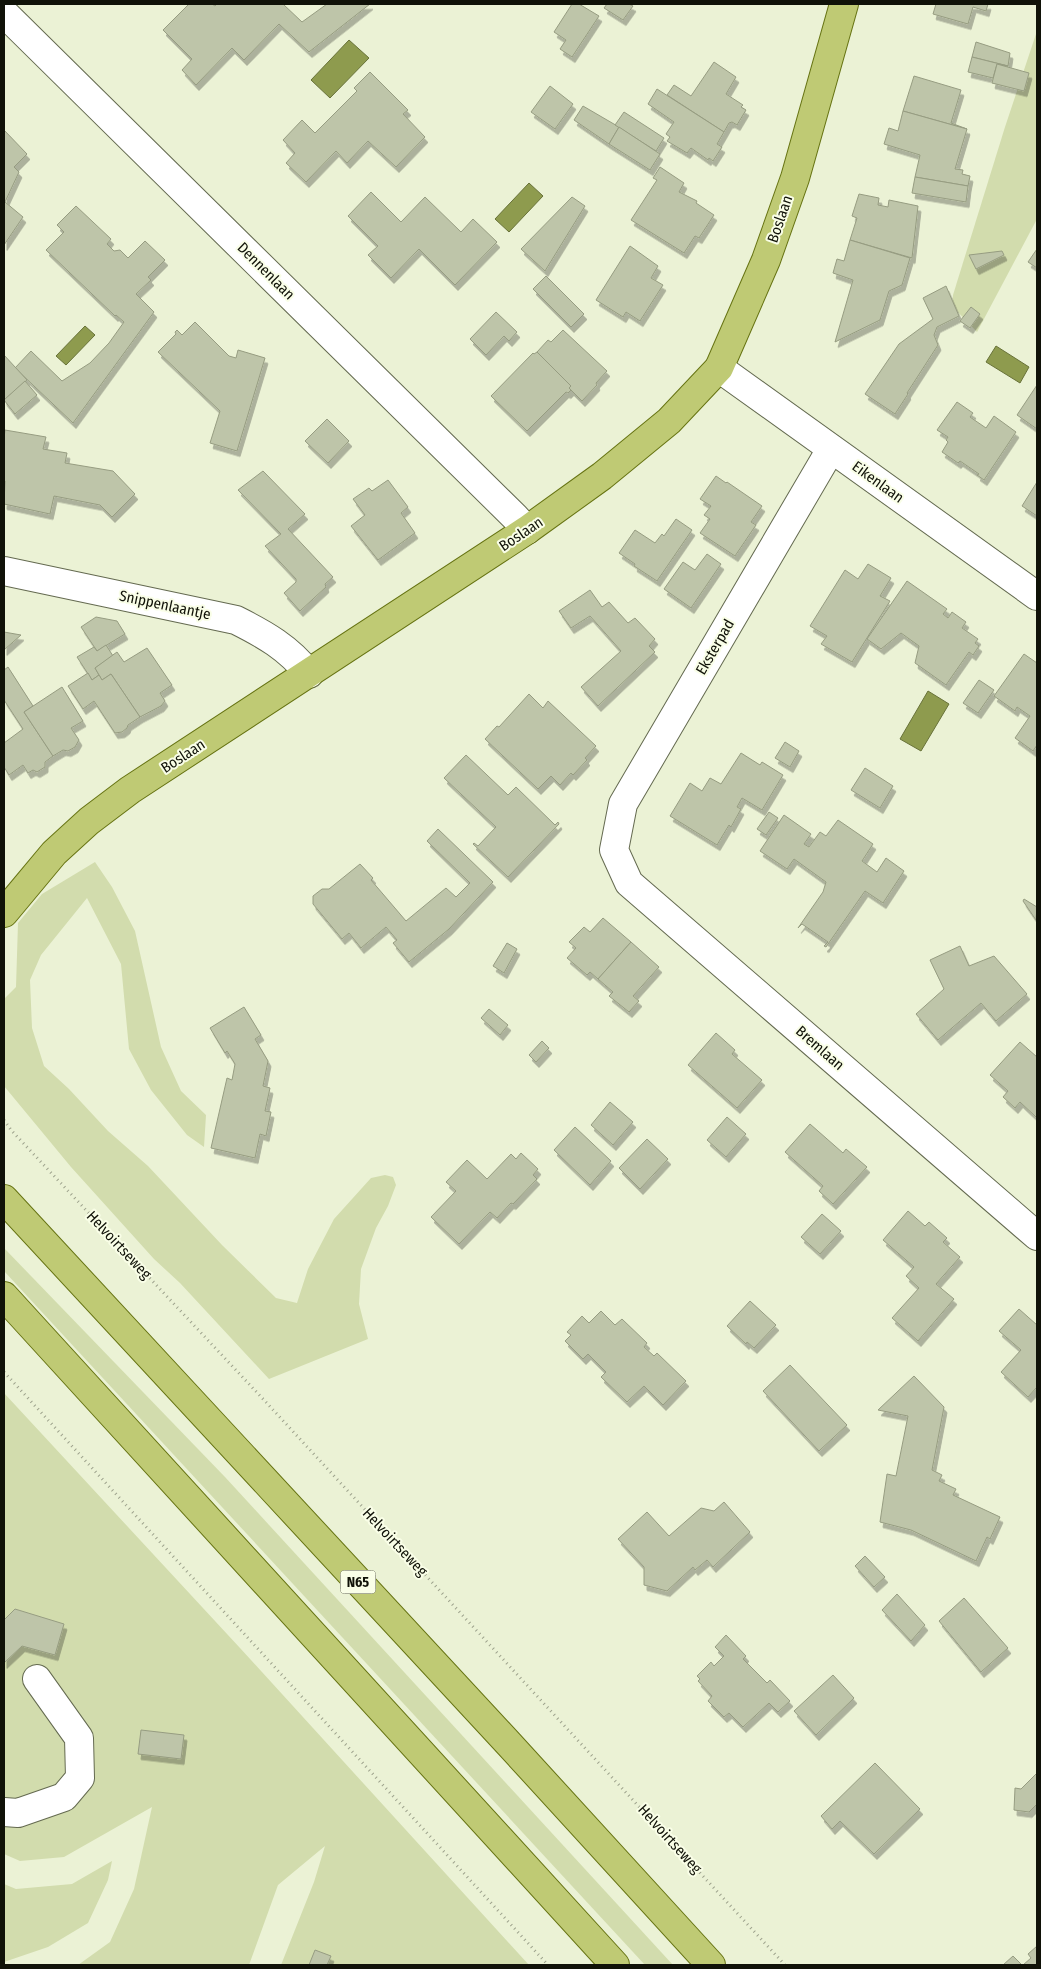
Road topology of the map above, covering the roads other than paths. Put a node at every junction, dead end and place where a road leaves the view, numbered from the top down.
1 (840, 6) edge
2 (4, 13) edge
3 (718, 368) junction
4 (830, 449) junction
5 (527, 530) junction
6 (4, 571) edge
7 (1037, 596) edge
8 (308, 674) junction
9 (614, 850) joint
10 (4, 913) edge
11 (4, 1199) edge
12 (1037, 1236) edge
13 (4, 1296) edge
14 (37, 1679) dead end
15 (4, 1812) edge
16 (615, 1965) edge
17 (711, 1965) edge

1 - 3 main road, Boslaan
2 - 5 street, Dennenlaan
3 - 4 street, Eikenlaan
3 - 5 main road, Boslaan
4 - 7 street, Eikenlaan
4 - 9 street, Eksterpad
5 - 8 main road, Boslaan
6 - 8 street, Snippenlaantje
8 - 10 main road, Boslaan
9 - 12 street, Bremlaan
11 - 17 main road, N65
13 - 16 main road
14 - 15 street

